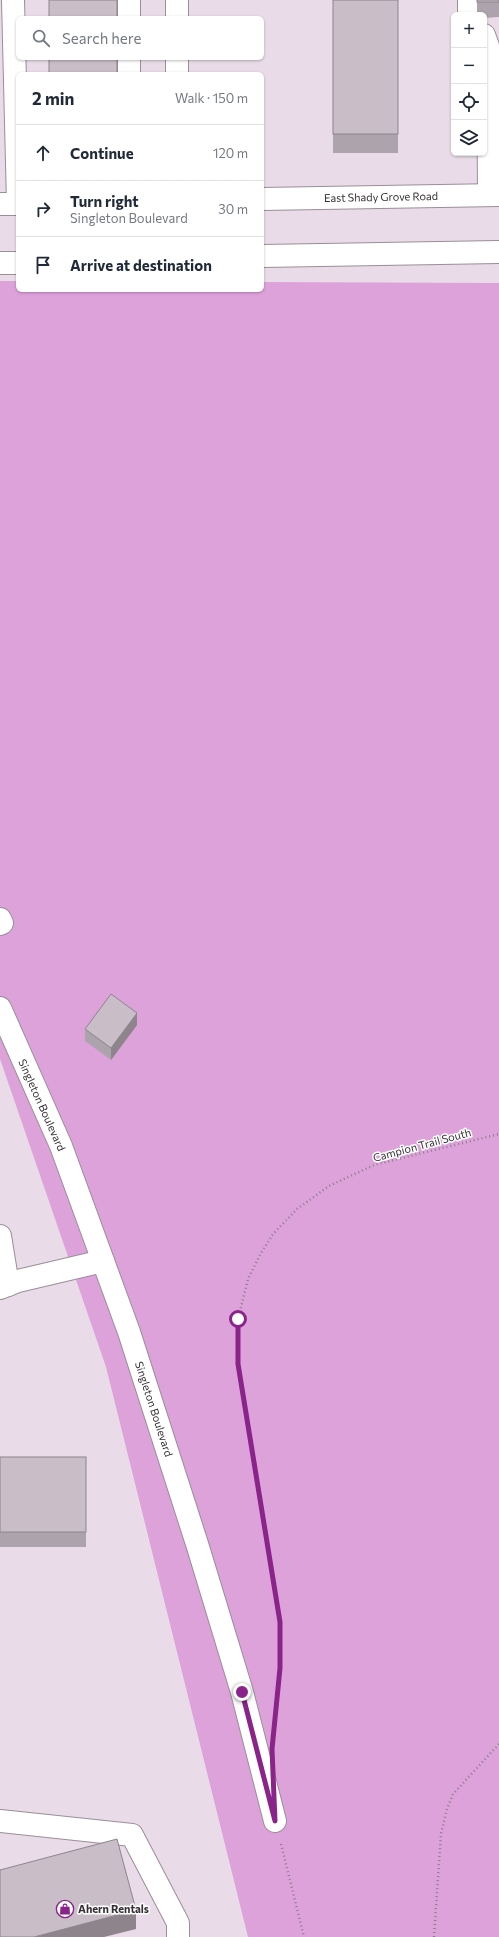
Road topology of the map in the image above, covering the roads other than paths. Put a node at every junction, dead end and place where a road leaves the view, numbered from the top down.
1 (13, 0) edge
2 (129, 0) edge
3 (177, 0) edge
4 (469, 0) edge
5 (469, 12) edge
6 (129, 16) edge
7 (177, 16) edge
8 (487, 44) edge
9 (129, 60) edge
10 (177, 60) edge
11 (129, 72) edge
12 (177, 72) edge
13 (8, 143) edge
14 (16, 192) edge
15 (494, 195) edge
16 (264, 200) edge
17 (0, 204) edge
18 (16, 204) edge
19 (499, 252) edge
20 (264, 256) edge
21 (0, 263) edge
22 (16, 263) edge
23 (0, 919) edge
24 (0, 924) edge
25 (2, 1018) edge
26 (0, 1236) edge
27 (103, 1261) junction
28 (4, 1286) edge
29 (0, 1821) edge
30 (275, 1821) road end
31 (178, 1937) edge

1 - 13 street
2 - 6 street
3 - 7 street
4 - 5 street
8 - 15 street
9 - 11 street
10 - 12 street
13 - 14 street
15 - 16 street, East Shady Grove Road
17 - 18 street
19 - 20 street
21 - 22 street
23 - 24 street
25 - 27 street, Singleton Boulevard
26 - 28 street
27 - 28 street
27 - 30 street, Singleton Boulevard
29 - 31 street

